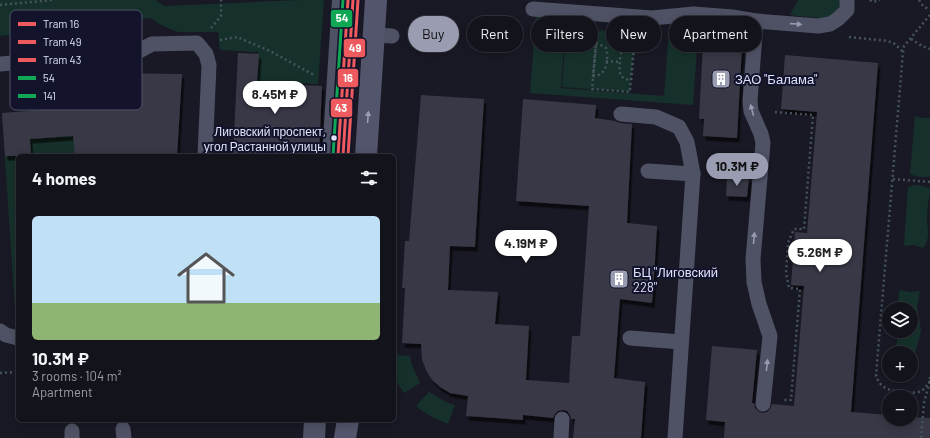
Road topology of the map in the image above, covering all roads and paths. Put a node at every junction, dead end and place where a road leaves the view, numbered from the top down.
1 (52, 0) edge
2 (221, 0) edge
3 (343, 0) edge
4 (376, 0) edge
5 (847, 0) edge
6 (870, 0) edge
7 (880, 0) edge
8 (919, 0) edge
9 (0, 4) edge
10 (533, 9) dead end
11 (930, 10) edge
12 (598, 14) joint
13 (930, 15) edge
14 (221, 16) dead end
15 (623, 16) edge
16 (673, 16) edge
17 (719, 16) edge
18 (762, 21) edge
19 (848, 37) dead end
20 (911, 39) junction
21 (197, 43) junction
22 (598, 44) edge
23 (142, 49) edge
24 (930, 49) edge
25 (595, 52) edge
26 (622, 52) edge
27 (634, 52) edge
28 (754, 52) edge
29 (903, 52) junction
30 (606, 61) junction
31 (620, 62) junction
32 (10, 63) edge
33 (0, 64) edge
34 (593, 76) junction
35 (319, 77) dead end
36 (631, 80) junction
37 (773, 112) dead end
38 (621, 114) dead end
39 (205, 154) edge
40 (333, 154) edge
41 (366, 154) edge
42 (648, 171) dead end
43 (693, 174) junction
44 (892, 179) junction
45 (930, 182) edge
46 (0, 331) edge
47 (16, 337) edge
48 (630, 338) dead end
49 (681, 342) junction
50 (16, 372) edge
51 (0, 373) edge
52 (930, 375) edge
53 (930, 381) edge
54 (764, 401) joint
55 (562, 418) dead end
56 (315, 422) edge
57 (314, 438) edge
58 (561, 438) edge
59 (675, 438) edge
60 (921, 438) edge

1 - 9 path
2 - 14 path
3 - 40 street
41 -> 4 street
18 -> 5 lane
6 - 7 path
8 - 11 path
10 - 12 lane
12 - 15 lane
13 - 20 path
16 - 17 lane
19 - 29 path
20 - 24 path
20 - 29 path
21 - 23 lane
21 - 35 path
21 - 39 lane
22 - 30 path
25 - 34 path
26 - 31 path
27 - 36 path
54 -> 28 lane
29 - 44 path
30 - 31 path
30 - 34 path
31 - 36 path
32 - 33 lane
34 - 36 path
37 - 54 path
38 - 43 lane
42 - 43 lane
43 - 49 lane
44 - 45 path
44 - 53 path
46 - 47 lane
48 - 49 lane
49 - 59 lane
50 - 51 path
52 - 53 path
53 - 60 path
55 - 58 lane
56 - 57 street

